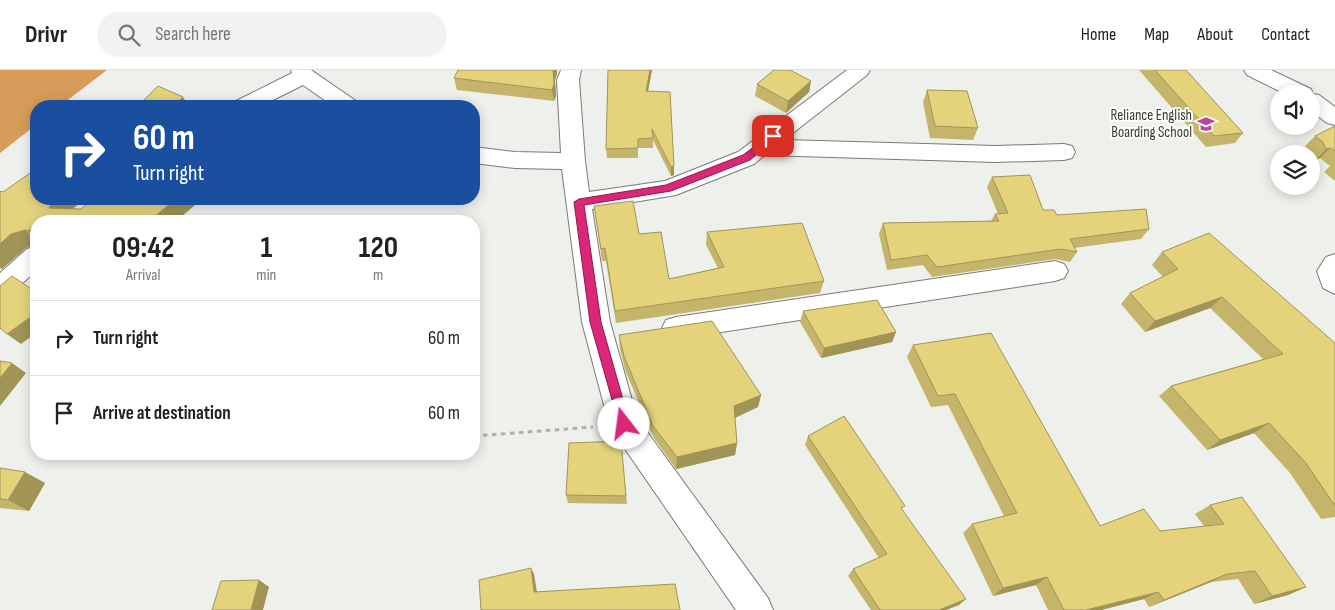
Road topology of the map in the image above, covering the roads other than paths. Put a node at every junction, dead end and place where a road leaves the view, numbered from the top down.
1 (571, 70) edge
2 (860, 70) edge
3 (1254, 70) edge
4 (303, 73) edge
5 (1285, 85) edge
6 (255, 100) edge
7 (340, 100) edge
8 (1320, 106) edge
9 (1335, 118) edge
10 (759, 147) junction
11 (1064, 152) dead end
12 (480, 156) edge
13 (573, 161) junction
14 (579, 202) junction
15 (30, 261) edge
16 (1335, 264) edge
17 (1055, 271) dead end
18 (1335, 284) edge
19 (0, 288) edge
20 (650, 332) edge
21 (756, 610) edge

1 - 13 street
2 - 10 street
3 - 5 street
4 - 6 street
4 - 7 street
8 - 9 street
10 - 11 street
10 - 14 street
12 - 13 street
13 - 14 street
14 - 21 street
15 - 19 street
16 - 18 street
17 - 20 street

